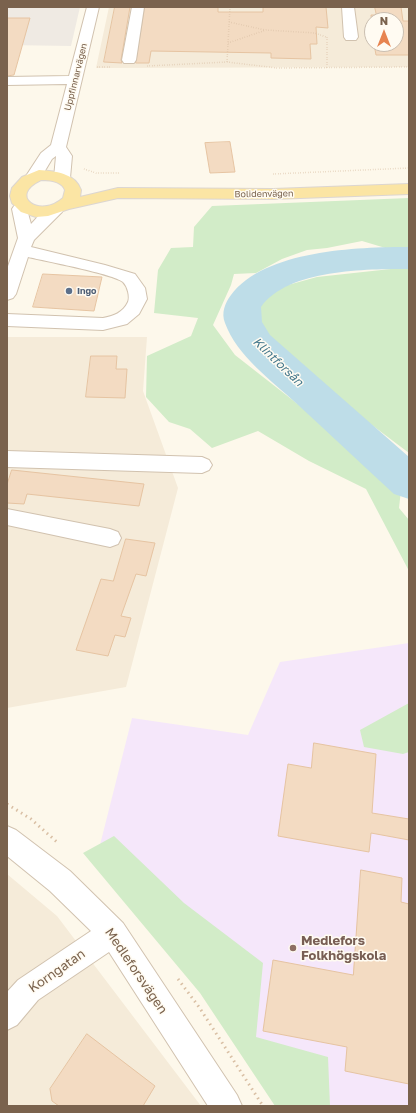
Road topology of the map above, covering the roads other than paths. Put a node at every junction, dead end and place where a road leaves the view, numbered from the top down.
1 (92, 7) edge
2 (138, 7) edge
3 (348, 7) edge
4 (351, 37) dead end
5 (135, 63) road end
6 (77, 74) junction
7 (7, 81) edge
8 (58, 147) junction
9 (64, 175) junction
10 (34, 176) junction
11 (12, 184) edge
12 (409, 189) edge
13 (118, 193) junction
14 (14, 206) edge
15 (61, 207) junction
16 (24, 244) junction
17 (7, 294) edge
18 (7, 320) edge
19 (7, 459) edge
20 (202, 465) dead end
21 (7, 517) edge
22 (110, 538) dead end
23 (7, 839) edge
24 (113, 933) junction
25 (7, 1015) edge
26 (226, 1106) edge

1 - 6 street, Uppfinnarvägen
2 - 5 street
3 - 4 street
6 - 7 street
6 - 8 street, Uppfinnarvägen
8 - 9 street
8 - 10 street
9 - 10 main road, Bolidenvägen
9 - 13 main road, Bolidenvägen
9 - 15 main road
10 - 11 main road, Bolidenvägen
11 - 14 main road, Bolidenvägen
12 - 13 main road, Bolidenvägen
13 - 15 main road, Bolidenvägen
14 - 15 main road, Bolidenvägen
14 - 16 street
15 - 16 street
16 - 17 street
16 - 18 street
19 - 20 street
21 - 22 street
23 - 24 street, Medleforsvägen
24 - 25 street, Korngatan
24 - 26 street, Medleforsvägen

